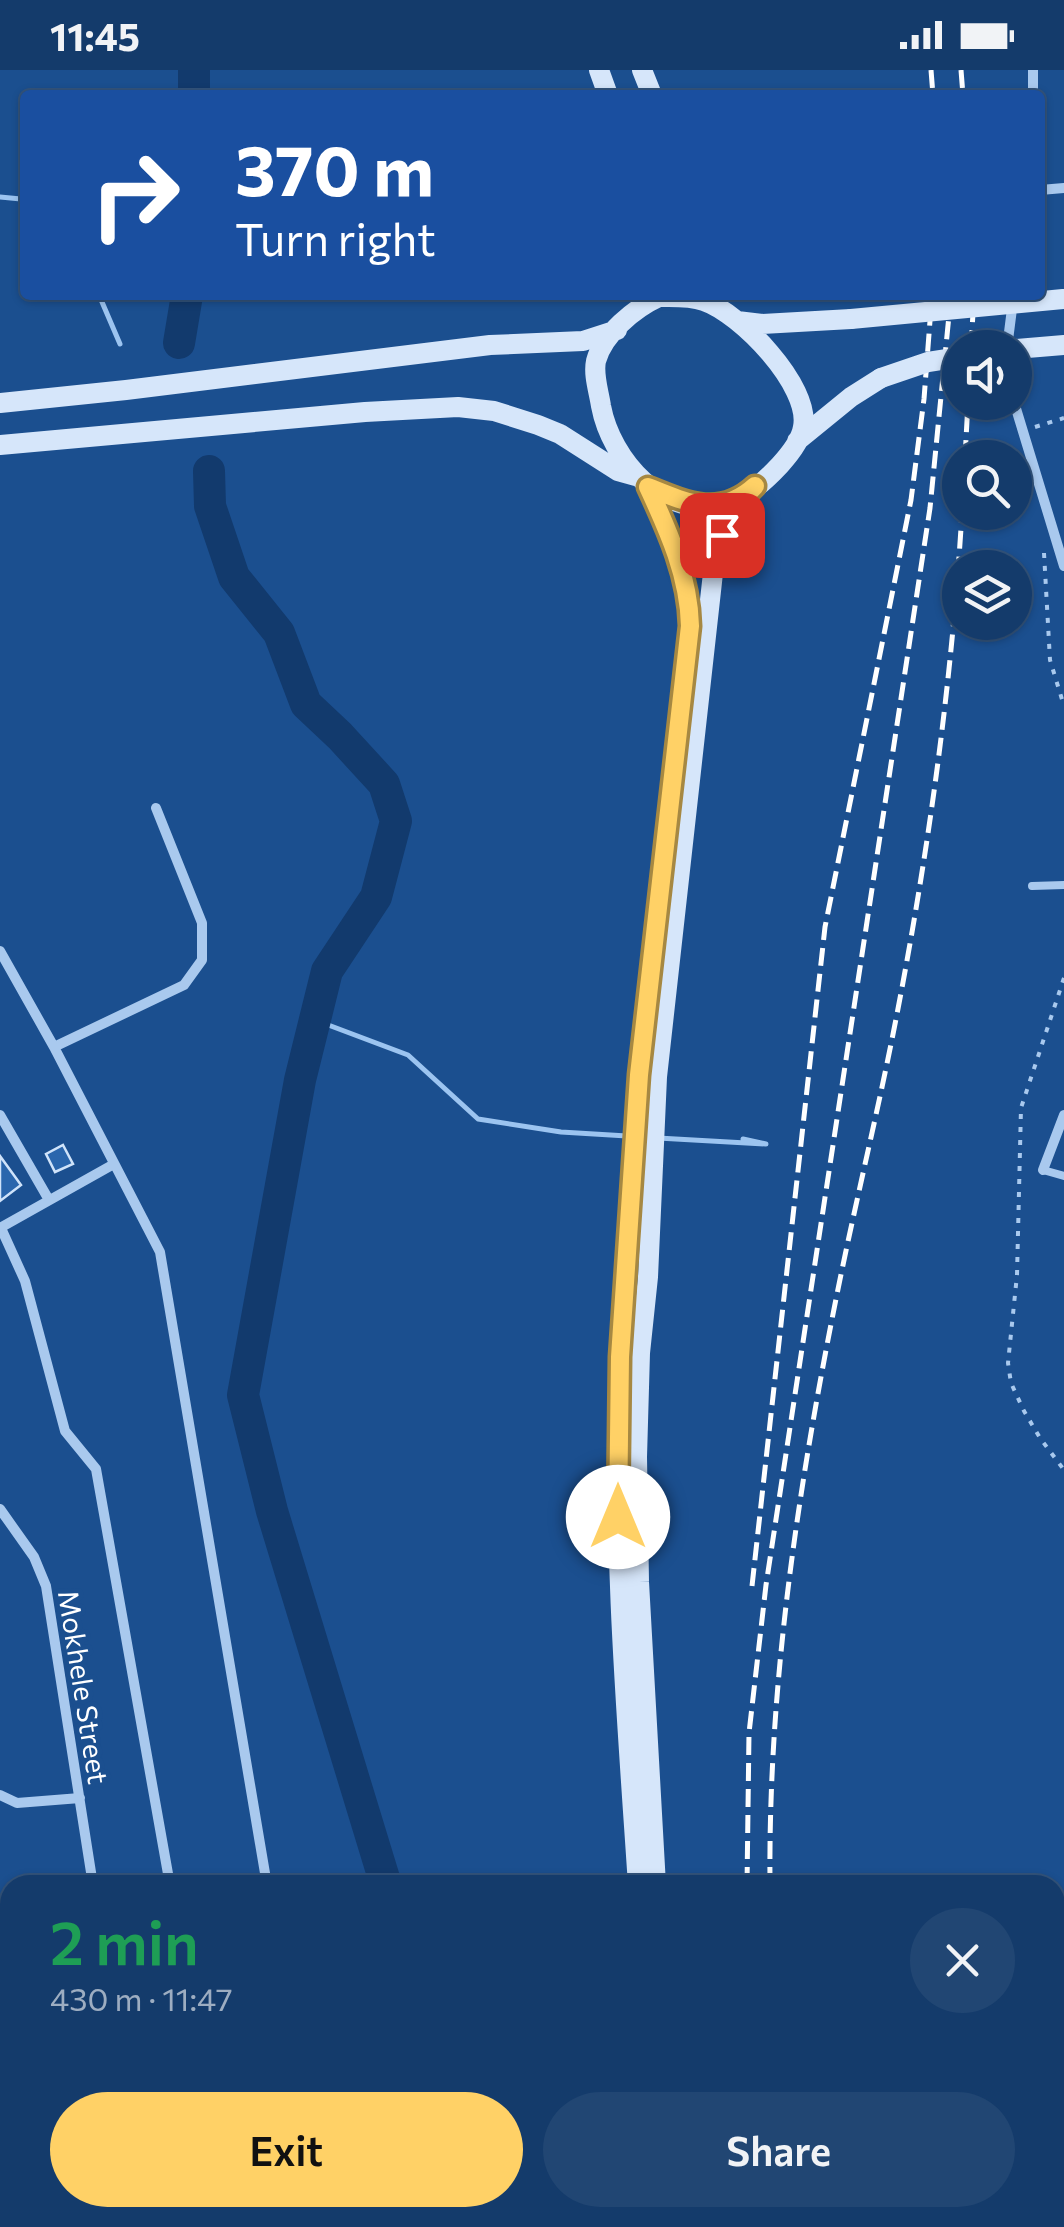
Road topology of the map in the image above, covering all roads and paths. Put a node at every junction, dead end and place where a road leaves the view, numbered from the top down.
1 (1064, 299) edge
2 (652, 300) edge
3 (698, 300) edge
4 (1013, 300) edge
5 (726, 308) edge
6 (617, 330) junction
7 (1009, 330) edge
8 (1061, 345) edge
9 (1032, 348) edge
10 (942, 360) edge
11 (0, 403) edge
12 (1064, 418) edge
13 (1019, 420) edge
14 (1022, 432) junction
15 (796, 442) junction
16 (0, 445) edge
17 (642, 482) junction
18 (755, 486) junction
19 (1044, 549) dead end
20 (1064, 566) edge
21 (1064, 706) edge
22 (156, 808) dead end
23 (1032, 886) dead end
24 (1064, 886) edge
25 (0, 951) edge
26 (1064, 978) edge
27 (54, 1047) junction
28 (648, 1076) junction
29 (1064, 1115) edge
30 (0, 1116) edge
31 (114, 1164) junction
32 (1043, 1170) joint
33 (1064, 1176) edge
34 (640, 1191) junction
35 (49, 1200) junction
36 (1, 1228) edge
37 (1064, 1470) edge
38 (0, 1509) edge
39 (0, 1795) edge
40 (80, 1798) junction
41 (92, 1875) edge
42 (168, 1875) edge
43 (266, 1875) edge
44 (637, 1875) edge
45 (655, 1875) edge

1 - 5 main road, bridge
2 - 6 main road
3 - 5 main road
4 - 7 street
5 - 15 main road
6 - 11 main road
6 - 17 main road
8 - 9 main road
10 - 15 main road, bridge
12 - 14 path
13 - 14 street
14 - 20 street
15 - 18 main road
16 - 17 main road
17 - 18 main road
17 - 28 main road
18 - 28 main road
19 - 21 path
22 - 27 street
23 - 24 lane
25 - 27 street
26 - 37 path
27 - 31 street
28 - 34 main road
29 - 32 street
30 - 35 street
31 - 35 street
31 - 43 street
32 - 33 lane
34 - 44 main road
34 - 45 main road
35 - 36 street
36 - 42 street
38 - 40 street, Mokhele Street
39 - 40 street
40 - 41 street, Mokhele Street

